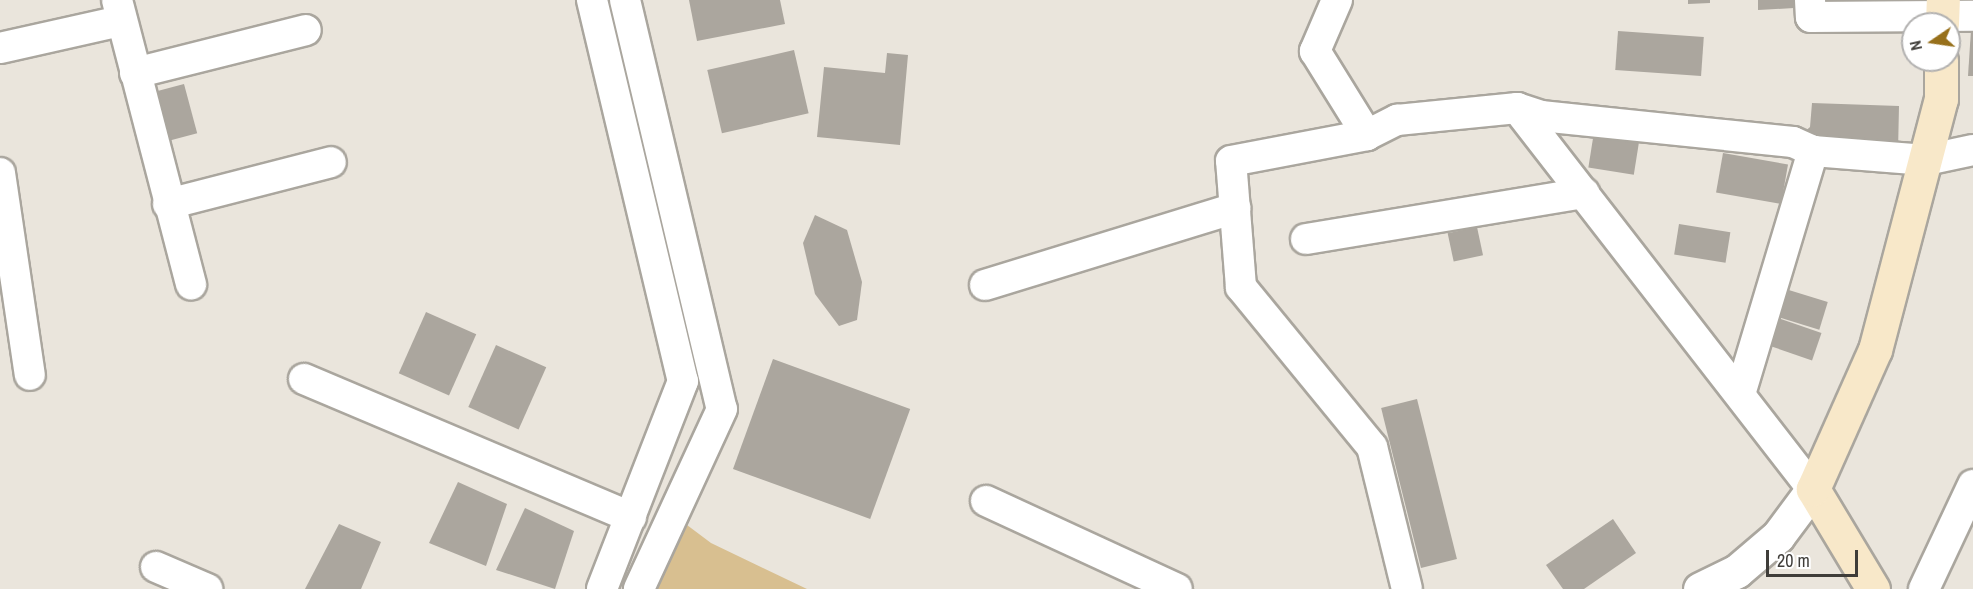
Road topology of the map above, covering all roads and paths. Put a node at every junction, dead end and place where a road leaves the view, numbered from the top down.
1 (592, 0) edge
2 (625, 0) edge
3 (1337, 0) edge
4 (1810, 0) edge
5 (119, 11) edge
6 (1901, 15) edge
7 (306, 30) dead end
8 (0, 48) edge
9 (1941, 72) edge
10 (135, 73) junction
11 (1517, 108) junction
12 (1367, 135) junction
13 (1973, 150) edge
14 (1813, 151) junction
15 (1926, 160) junction
16 (331, 162) dead end
17 (0, 173) edge
18 (1584, 193) junction
19 (168, 204) junction
20 (1235, 208) junction
21 (1306, 239) dead end
22 (191, 285) dead end
23 (985, 285) dead end
24 (30, 375) dead end
25 (304, 379) dead end
26 (1741, 391) junction
27 (1973, 485) edge
28 (1813, 489) junction
29 (986, 501) dead end
30 (631, 517) junction
31 (1966, 523) edge
32 (156, 567) dead end
33 (1741, 580) edge
34 (207, 589) edge
35 (602, 589) edge
36 (639, 589) edge
37 (1177, 589) edge
38 (1407, 589) edge
39 (1700, 589) edge
40 (1873, 589) edge
41 (1923, 589) edge

1 - 30 street
2 - 36 street
3 - 12 street
4 - 6 street
5 - 8 street
5 - 10 street
7 - 10 street
9 - 15 main road
10 - 19 street
11 - 12 street
11 - 14 street
11 - 18 street
12 - 20 street
13 - 15 street
14 - 15 street
14 - 26 street
15 - 28 main road
16 - 19 street
17 - 24 street
18 - 21 street
18 - 26 street
19 - 22 street
20 - 23 street
20 - 38 street
25 - 30 street
26 - 28 street
27 - 31 street
28 - 33 street
28 - 40 main road
29 - 37 street
30 - 35 street
31 - 41 street
32 - 34 street
33 - 39 street

